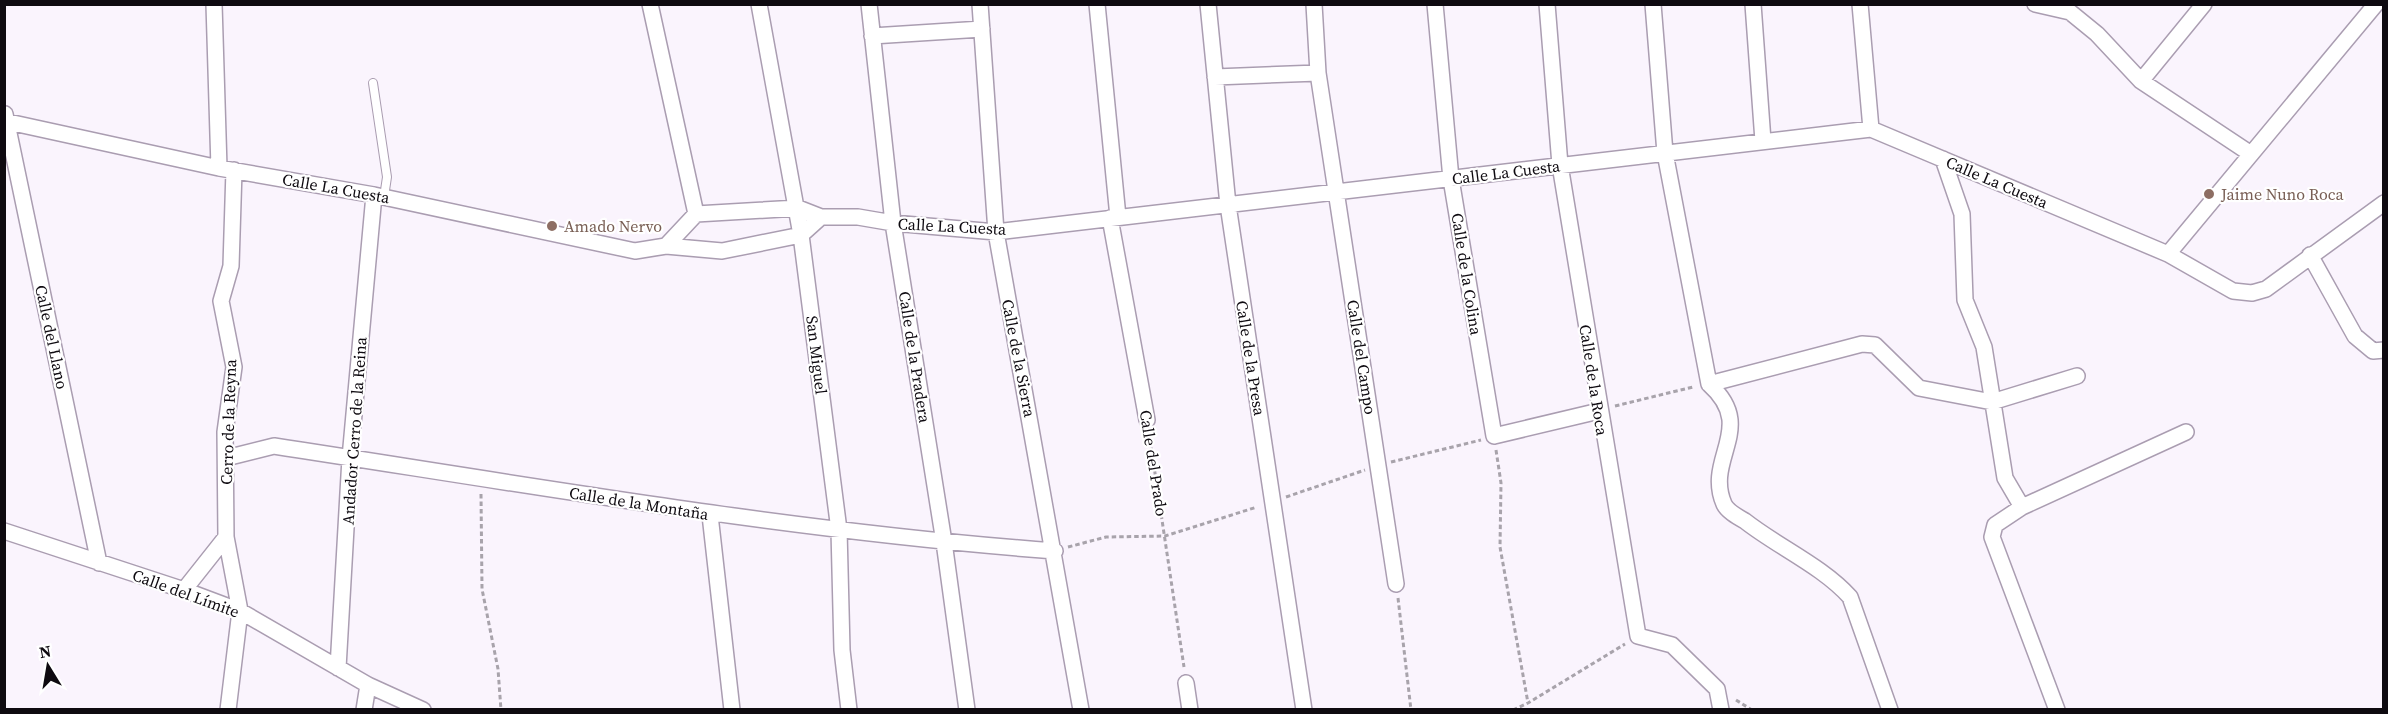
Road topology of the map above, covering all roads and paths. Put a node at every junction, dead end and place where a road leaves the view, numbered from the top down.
1 (214, 4) edge
2 (651, 4) edge
3 (759, 4) edge
4 (868, 4) edge
5 (980, 4) edge
6 (1097, 4) edge
7 (1208, 4) edge
8 (1314, 4) edge
9 (1435, 4) edge
10 (1547, 4) edge
11 (1653, 4) edge
12 (1753, 4) edge
13 (1860, 4) edge
14 (2035, 4) edge
15 (2204, 4) edge
16 (2376, 4) edge
17 (2072, 8) edge
18 (982, 28) junction
19 (872, 36) junction
20 (1318, 73) junction
21 (1215, 77) junction
22 (2141, 81) junction
23 (373, 83) dead end
24 (5, 118) edge
25 (1871, 129) junction
26 (1763, 141) junction
27 (1665, 153) junction
28 (2252, 154) junction
29 (1943, 159) junction
30 (1560, 165) junction
31 (226, 169) junction
32 (1451, 179) junction
33 (1336, 192) junction
34 (379, 196) junction
35 (2384, 203) edge
36 (1228, 205) junction
37 (798, 208) junction
38 (696, 214) junction
39 (821, 217) junction
40 (1114, 218) junction
41 (893, 223) junction
42 (996, 232) junction
43 (801, 235) junction
44 (666, 246) junction
45 (2168, 254) junction
46 (2310, 255) junction
47 (2378, 350) edge
48 (2077, 376) dead end
49 (1709, 384) junction
50 (1992, 402) junction
51 (1599, 411) junction
52 (1147, 420) joint
53 (2186, 432) dead end
54 (1494, 436) junction
55 (225, 458) junction
56 (350, 458) junction
57 (481, 478) junction
58 (2022, 507) junction
59 (710, 515) junction
60 (839, 530) junction
61 (4, 531) edge
62 (226, 537) junction
63 (944, 542) junction
64 (1055, 550) junction
65 (99, 563) junction
66 (1396, 584) joint
67 (184, 590) junction
68 (240, 611) junction
69 (1638, 636) junction
70 (339, 668) junction
71 (1186, 683) joint
72 (368, 686) junction
73 (1528, 703) junction
74 (228, 710) edge
75 (364, 710) edge
76 (423, 710) edge
77 (501, 710) edge
78 (732, 710) edge
79 (849, 710) edge
80 (967, 710) edge
81 (1081, 710) edge
82 (1190, 710) edge
83 (1304, 710) edge
84 (1411, 710) edge
85 (1513, 710) edge
86 (1721, 710) edge
87 (1890, 710) edge
88 (2057, 710) edge

1 - 31 street, Cerro de la Reyna
2 - 38 street
3 - 37 street, San Miguel
4 - 19 street, Calle de la Pradera
5 - 18 street, Calle de la Sierra
6 - 40 street, Calle del Prado
7 - 21 street, Calle de la Presa
8 - 20 street, Calle del Campo
9 - 32 street, Calle de la Colina
10 - 30 street, Calle de la Roca
11 - 27 street
12 - 26 street
13 - 25 street
14 - 17 street
15 - 22 street
16 - 28 street
17 - 22 street
18 - 19 street
18 - 42 street, Calle de la Sierra
19 - 41 street, Calle de la Pradera
20 - 21 street
20 - 33 street, Calle del Campo
21 - 36 street, Calle de la Presa
22 - 28 street
23 - 34 lane
24 - 31 street, Calle La Cuesta
24 - 65 street, Calle del Llano
25 - 26 street, Calle La Cuesta
25 - 29 street, Calle La Cuesta
26 - 27 street, Calle La Cuesta
27 - 30 street, Calle La Cuesta
27 - 49 street
28 - 45 street
29 - 45 street, Calle La Cuesta
29 - 50 street
30 - 32 street, Calle La Cuesta
30 - 51 street, Calle de la Roca
31 - 34 street, Calle La Cuesta
31 - 55 street, Cerro de la Reyna
32 - 33 street, Calle La Cuesta
32 - 54 street, Calle de la Colina
33 - 36 street, Calle La Cuesta
33 - 66 street, Calle del Campo
34 - 44 street, Calle La Cuesta
34 - 56 street, Andador Cerro de la Reina
35 - 46 street
36 - 40 street, Calle La Cuesta
36 - 83 street, Calle de la Presa
37 - 38 street, Calle La Cuesta
37 - 39 street, Calle La Cuesta
37 - 43 street, San Miguel
38 - 44 street
39 - 41 street, Calle La Cuesta
39 - 43 street
40 - 42 street, Calle La Cuesta
40 - 52 street, Calle del Prado
41 - 42 street, Calle La Cuesta
41 - 63 street, Calle de la Pradera
42 - 64 street, Calle de la Sierra
43 - 44 street, Calle La Cuesta
43 - 60 street, San Miguel
45 - 46 street, Calle La Cuesta
46 - 47 street
48 - 50 street
49 - 50 street
49 - 51 path
49 - 87 street
50 - 58 street
51 - 54 street
51 - 69 street, Calle de la Roca
52 - 71 path, Calle del Prado
53 - 58 street
54 - 73 path
55 - 56 street, Calle de la Montaña
55 - 62 street, Cerro de la Reyna
56 - 57 street, Calle de la Montaña
56 - 70 street, Andador Cerro de la Reina
57 - 59 street, Calle de la Montaña
57 - 77 path
58 - 88 street
59 - 60 street, Calle de la Montaña
59 - 78 street
60 - 63 street, Calle de la Montaña
60 - 79 street, San Miguel
61 - 65 street, Calle del Límite
62 - 67 street
62 - 68 street, Cerro de la Reyna
63 - 64 street, Calle de la Montaña
63 - 80 street, Calle de la Pradera
64 - 81 street, Calle de la Sierra
65 - 67 street, Calle del Límite
66 - 84 path
67 - 68 street, Calle del Límite
68 - 70 street, Calle del Límite
68 - 74 street, Cerro de la Reyna
69 - 73 path
69 - 86 street
70 - 72 street, Calle del Límite
71 - 82 street
72 - 75 street
72 - 76 street, Calle del Límite
73 - 85 path

